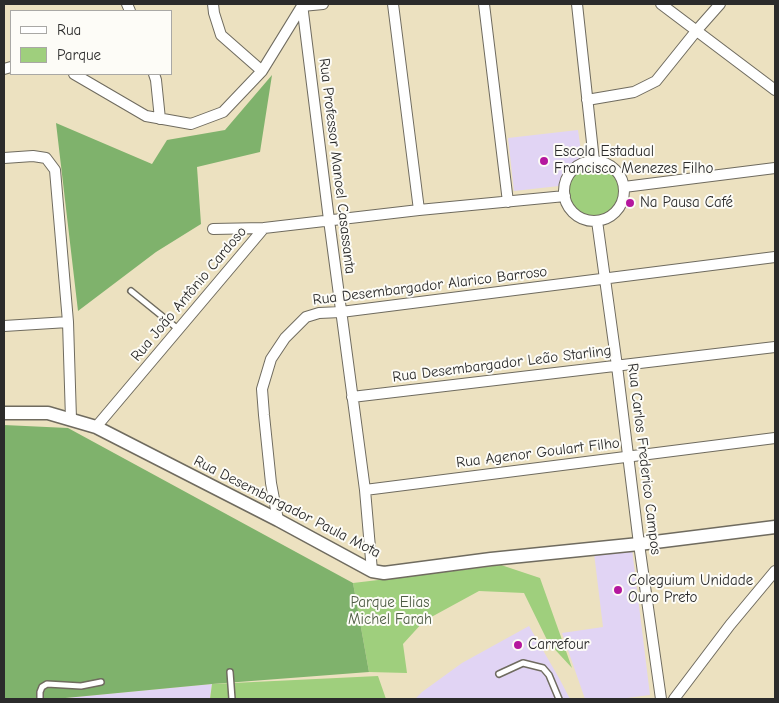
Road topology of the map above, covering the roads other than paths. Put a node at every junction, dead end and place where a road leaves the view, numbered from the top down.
1 (212, 4) edge
2 (322, 4) edge
3 (393, 4) edge
4 (484, 4) edge
5 (577, 4) edge
6 (661, 4) edge
7 (720, 4) edge
8 (302, 5) edge
9 (697, 30) junction
10 (262, 70) junction
11 (76, 75) edge
12 (154, 75) edge
13 (775, 90) edge
14 (587, 100) junction
15 (160, 119) junction
16 (4, 158) edge
17 (594, 161) junction
18 (775, 168) edge
19 (624, 187) junction
20 (565, 196) junction
21 (508, 202) junction
22 (419, 210) junction
23 (328, 220) junction
24 (597, 222) junction
25 (264, 228) junction
26 (213, 229) dead end
27 (775, 256) edge
28 (605, 279) junction
29 (131, 291) dead end
30 (342, 312) junction
31 (68, 322) junction
32 (4, 326) edge
33 (178, 329) junction
34 (775, 347) edge
35 (617, 366) junction
36 (352, 397) junction
37 (4, 413) edge
38 (71, 419) junction
39 (96, 427) junction
40 (775, 438) edge
41 (628, 456) junction
42 (365, 490) junction
43 (278, 520) junction
44 (775, 527) edge
45 (639, 544) junction
46 (372, 571) junction
47 (775, 571) edge
48 (230, 672) dead end
49 (499, 674) dead end
50 (102, 682) dead end
51 (40, 699) edge
52 (232, 699) edge
53 (559, 699) edge
54 (662, 699) edge
55 (674, 699) edge

1 - 10 street
2 - 8 street
3 - 22 street
4 - 21 street
5 - 14 street
6 - 9 street
7 - 9 street
8 - 10 street
8 - 23 street, Rua Professor Manoel Casassanta
9 - 13 street
9 - 14 street
10 - 15 street
11 - 15 street
12 - 15 street
14 - 17 street
16 - 31 street
17 - 19 street
17 - 20 street
18 - 19 street
19 - 24 street
20 - 21 street, Rua João Antônio Cardoso
20 - 24 street
21 - 22 street, Rua João Antônio Cardoso
22 - 23 street, Rua João Antônio Cardoso
23 - 25 street, Rua João Antônio Cardoso
23 - 30 street, Rua Professor Manoel Casassanta
24 - 28 street, Rua Carlos Frederico Campos
25 - 26 street
25 - 33 street, Rua João Antônio Cardoso
27 - 28 street, Rua Desembargador Alarico Barroso
28 - 30 street, Rua Desembargador Alarico Barroso
28 - 35 street, Rua Carlos Frederico Campos
29 - 33 lane
30 - 36 street, Rua Professor Manoel Casassanta
30 - 43 street, Rua Desembargador Alarico Barroso
31 - 32 street
31 - 38 street
33 - 39 street, Rua João Antônio Cardoso
34 - 35 street, Rua Desembargador Leão Starling
35 - 36 street, Rua Desembargador Leão Starling
35 - 41 street, Rua Carlos Frederico Campos
36 - 42 street, Rua Professor Manoel Casassanta
37 - 38 street, Rua Desembargador Paula Mota
38 - 39 street, Rua Desembargador Paula Mota
39 - 43 street, Rua Desembargador Paula Mota
40 - 41 street, Rua Agenor Goulart Filho
41 - 42 street, Rua Agenor Goulart Filho
41 - 45 street, Rua Carlos Frederico Campos
42 - 46 street, Rua Professor Manoel Casassanta
43 - 46 street, Rua Desembargador Paula Mota
44 - 45 street, Rua Desembargador Paula Mota
45 - 46 street, Rua Desembargador Paula Mota
45 - 54 street, Rua Carlos Frederico Campos
47 - 55 street
48 - 52 lane
49 - 53 lane
50 - 51 lane

